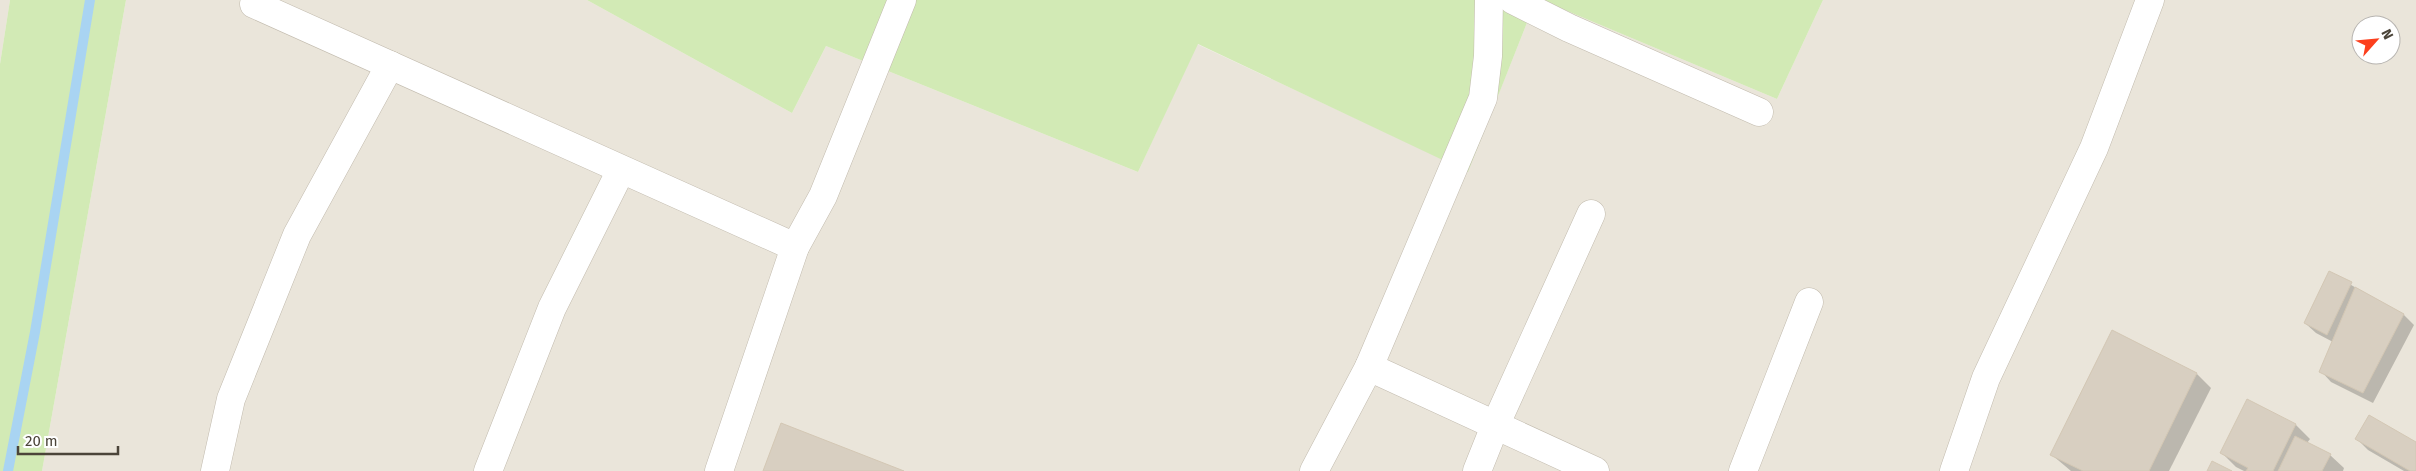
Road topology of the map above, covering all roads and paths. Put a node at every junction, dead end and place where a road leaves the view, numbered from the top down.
1 (902, 0) edge
2 (1489, 0) edge
3 (1513, 0) edge
4 (2150, 0) edge
5 (254, 4) dead end
6 (390, 65) junction
7 (1759, 112) dead end
8 (621, 170) junction
9 (1592, 214) dead end
10 (795, 247) junction
11 (1809, 302) dead end
12 (1369, 367) junction
13 (1495, 426) junction
14 (215, 471) edge
15 (488, 471) edge
16 (719, 471) edge
17 (1314, 471) edge
18 (1477, 471) edge
19 (1595, 471) edge
20 (1743, 471) edge
21 (1954, 471) edge

1 - 10 street
2 - 12 street
3 - 7 street
4 - 21 street
5 - 6 street
6 - 8 street
6 - 14 street
8 - 10 street
8 - 15 street
9 - 13 street
10 - 16 street
11 - 20 street
12 - 13 street
12 - 17 street
13 - 18 street
13 - 19 street

